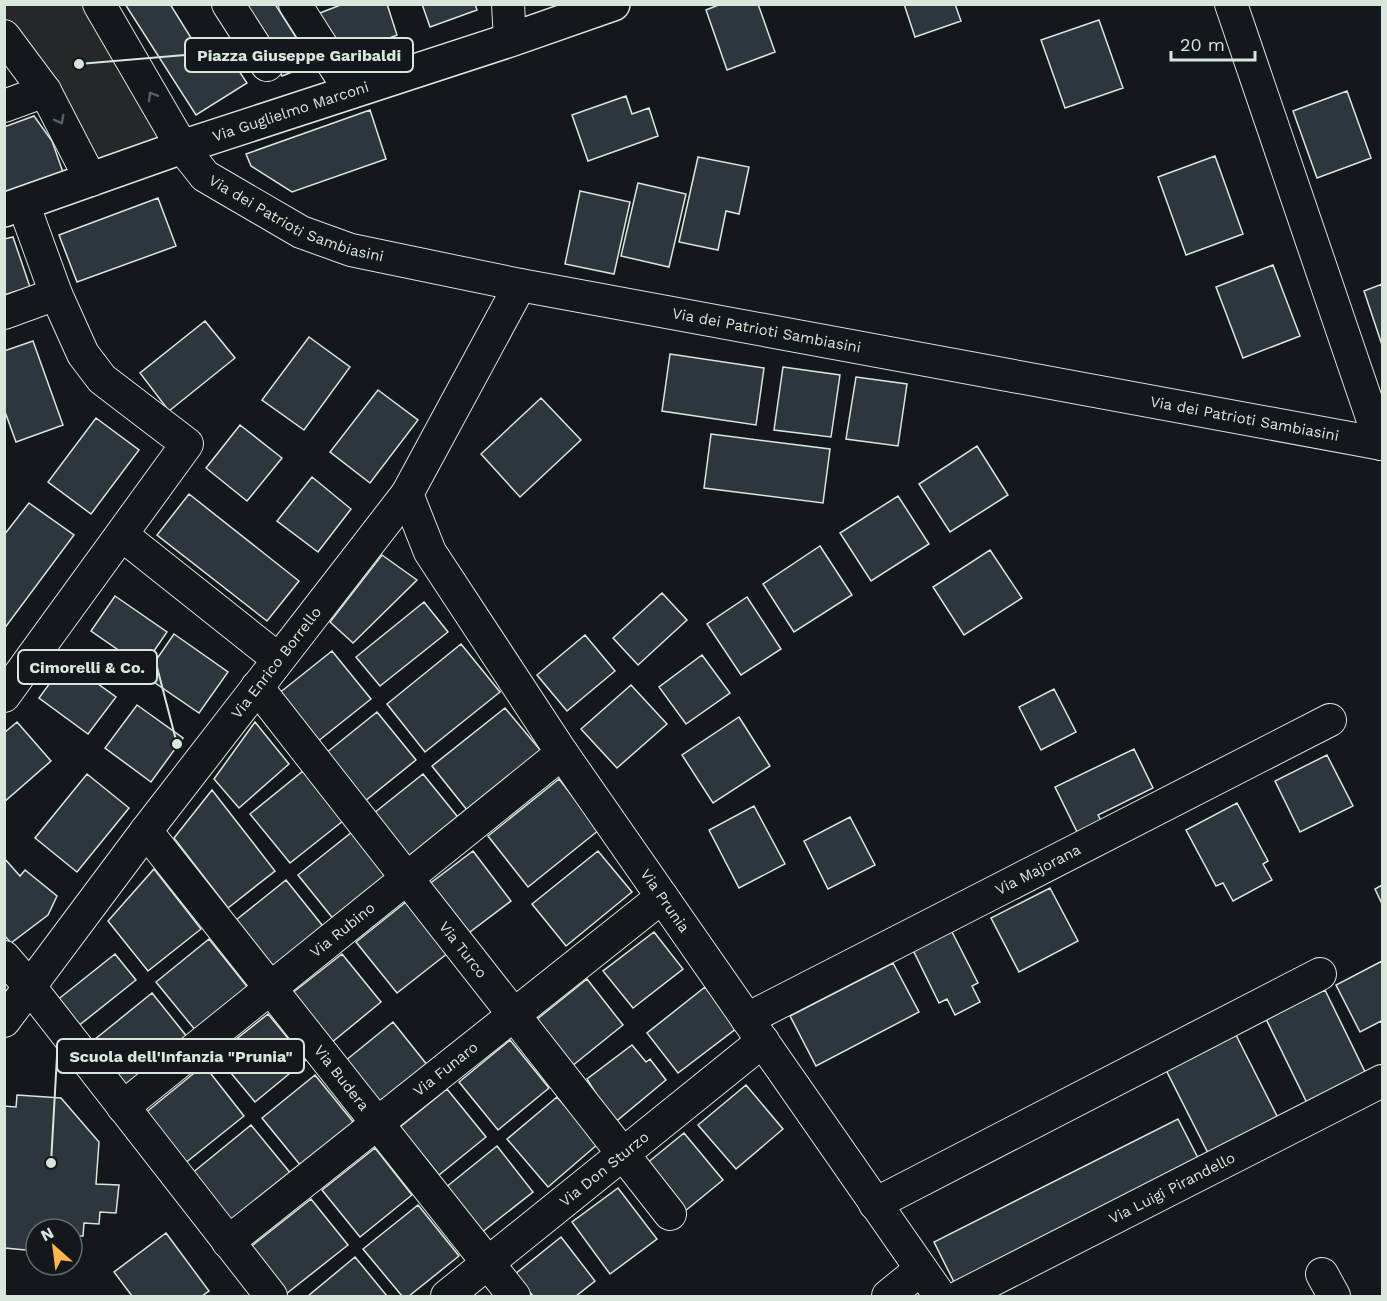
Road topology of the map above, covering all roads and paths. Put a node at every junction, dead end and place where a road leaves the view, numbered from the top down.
1 (99, 4) edge
2 (228, 4) edge
3 (295, 4) edge
4 (508, 4) edge
5 (613, 4) edge
6 (1231, 4) edge
7 (4, 36) edge
8 (510, 40) junction
9 (267, 64) dead end
10 (45, 91) junction
11 (351, 92) junction
12 (4, 105) edge
13 (182, 147) junction
14 (91, 180) junction
15 (14, 207) edge
16 (520, 285) junction
17 (56, 294) junction
18 (4, 313) edge
19 (1382, 444) edge
20 (407, 494) junction
21 (122, 535) junction
22 (278, 659) junction
23 (257, 687) junction
24 (5, 693) edge
25 (1330, 720) dead end
26 (562, 753) junction
27 (146, 831) junction
28 (407, 879) junction
29 (662, 897) junction
30 (4, 957) edge
31 (1320, 974) dead end
32 (30, 987) junction
33 (270, 988) junction
34 (514, 1015) junction
35 (4, 1021) edge
36 (755, 1030) junction
37 (1383, 1081) edge
38 (123, 1107) junction
39 (377, 1124) junction
40 (624, 1154) junction
41 (875, 1204) junction
42 (670, 1214) dead end
43 (228, 1242) junction
44 (488, 1263) junction
45 (921, 1269) junction
46 (271, 1296) edge
47 (447, 1296) edge
48 (514, 1296) edge
49 (888, 1296) edge
50 (940, 1296) edge
51 (961, 1296) edge

13 -> 1 street, Via dei Patrioti Sambiasini
2 - 9 street
3 - 11 street
4 - 8 street
5 - 8 main road, Via Guglielmo Marconi
6 - 19 street
7 - 10 street
8 - 11 main road, Via Guglielmo Marconi
10 - 12 street
10 -> 14 street
11 - 13 main road, Via Guglielmo Marconi
13 - 14 main road, Via Guglielmo Marconi
13 - 16 street, Via dei Patrioti Sambiasini
14 - 15 main road, Via Guglielmo Marconi
15 - 17 street
16 - 19 street, Via dei Patrioti Sambiasini
16 - 20 street, Via Enrico Borrello
17 - 18 street
17 - 21 street
20 - 22 street, Via Enrico Borrello
20 - 26 street, Via Prunia
21 - 22 street
21 - 24 street
22 - 23 street, Via Enrico Borrello
23 - 27 street, Via Enrico Borrello
23 - 28 street, Via Turco
25 - 36 street, Via Majorana
26 - 28 street, Via Rubino
26 - 29 street, Via Prunia
27 - 32 street, Via Enrico Borrello
27 - 33 street, Via Budera
28 - 33 street, Via Rubino
28 - 34 street, Via Turco
29 - 34 street, Via Funaro
29 - 36 street, Via Prunia
30 - 32 street
31 - 41 street
32 - 35 street, Via Enrico Borrello
32 - 38 street
33 - 38 street, Via Rubino
33 - 39 street, Via Budera
34 - 39 street, Via Funaro
34 - 40 street, Via Turco
36 - 40 street, Via Don Sturzo
36 - 41 street, Via Prunia
37 - 51 street, Via Luigi Pirandello
38 - 43 street
39 - 43 street, Via Funaro
39 - 44 street, Via Budera
40 - 42 street, Via Turco
40 - 44 street, Via Don Sturzo
41 - 45 street, Via Prunia
43 - 46 street
44 - 47 street, Via Don Sturzo
44 - 48 street, Via Budera
45 - 49 street
45 - 50 street, Via Prunia

